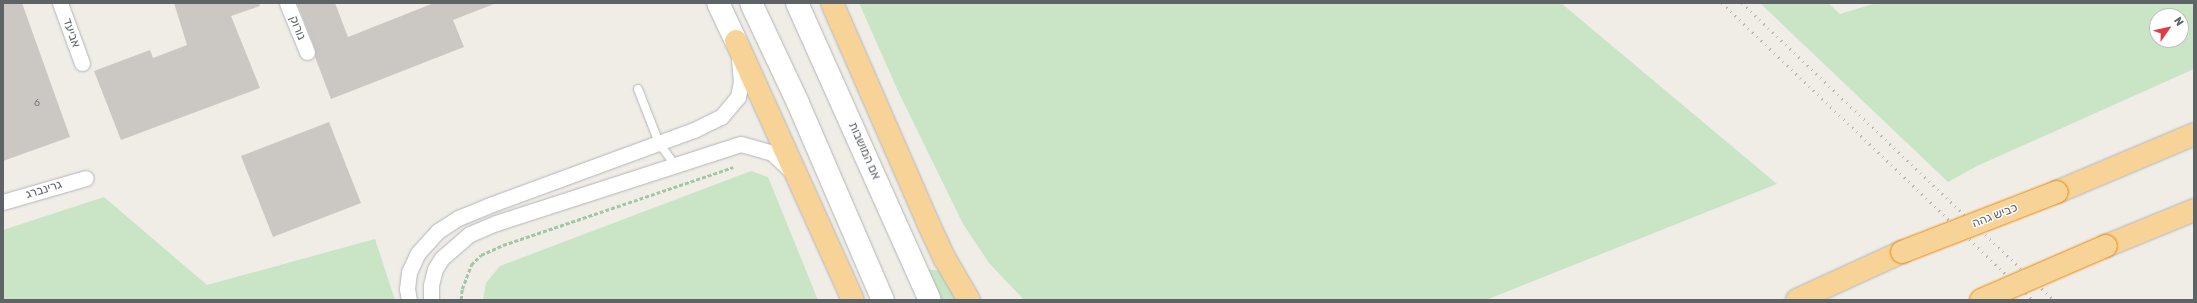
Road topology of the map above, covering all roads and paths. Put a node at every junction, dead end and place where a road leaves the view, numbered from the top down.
1 (60, 3) edge
2 (287, 3) edge
3 (718, 3) edge
4 (751, 3) edge
5 (797, 3) edge
6 (832, 3) edge
7 (736, 41) junction
8 (307, 52) dead end
9 (82, 63) dead end
10 (638, 89) dead end
11 (2194, 134) edge
12 (659, 143) junction
13 (674, 164) junction
14 (86, 178) dead end
15 (803, 188) junction
16 (3, 202) edge
17 (2194, 210) edge
18 (1828, 285) junction
19 (409, 300) edge
20 (431, 300) edge
21 (853, 300) edge
22 (883, 300) edge
23 (930, 300) edge
24 (969, 300) edge
25 (1786, 300) edge
26 (1797, 300) edge
27 (1981, 300) edge

1 - 9 street, אביעד
2 - 8 street, נורוק
3 - 7 main road
4 - 22 main road
5 - 23 main road, אם המושבות
6 - 24 highway
7 - 12 street
7 - 15 highway
10 - 12 lane
11 - 18 highway, כביש גהה, bridge
12 - 13 lane
12 - 19 street
13 - 15 street
13 - 20 street
14 - 16 street, גרינברג
15 - 21 highway
17 - 27 highway, bridge
18 - 25 highway
18 - 26 highway, כביש גהה

